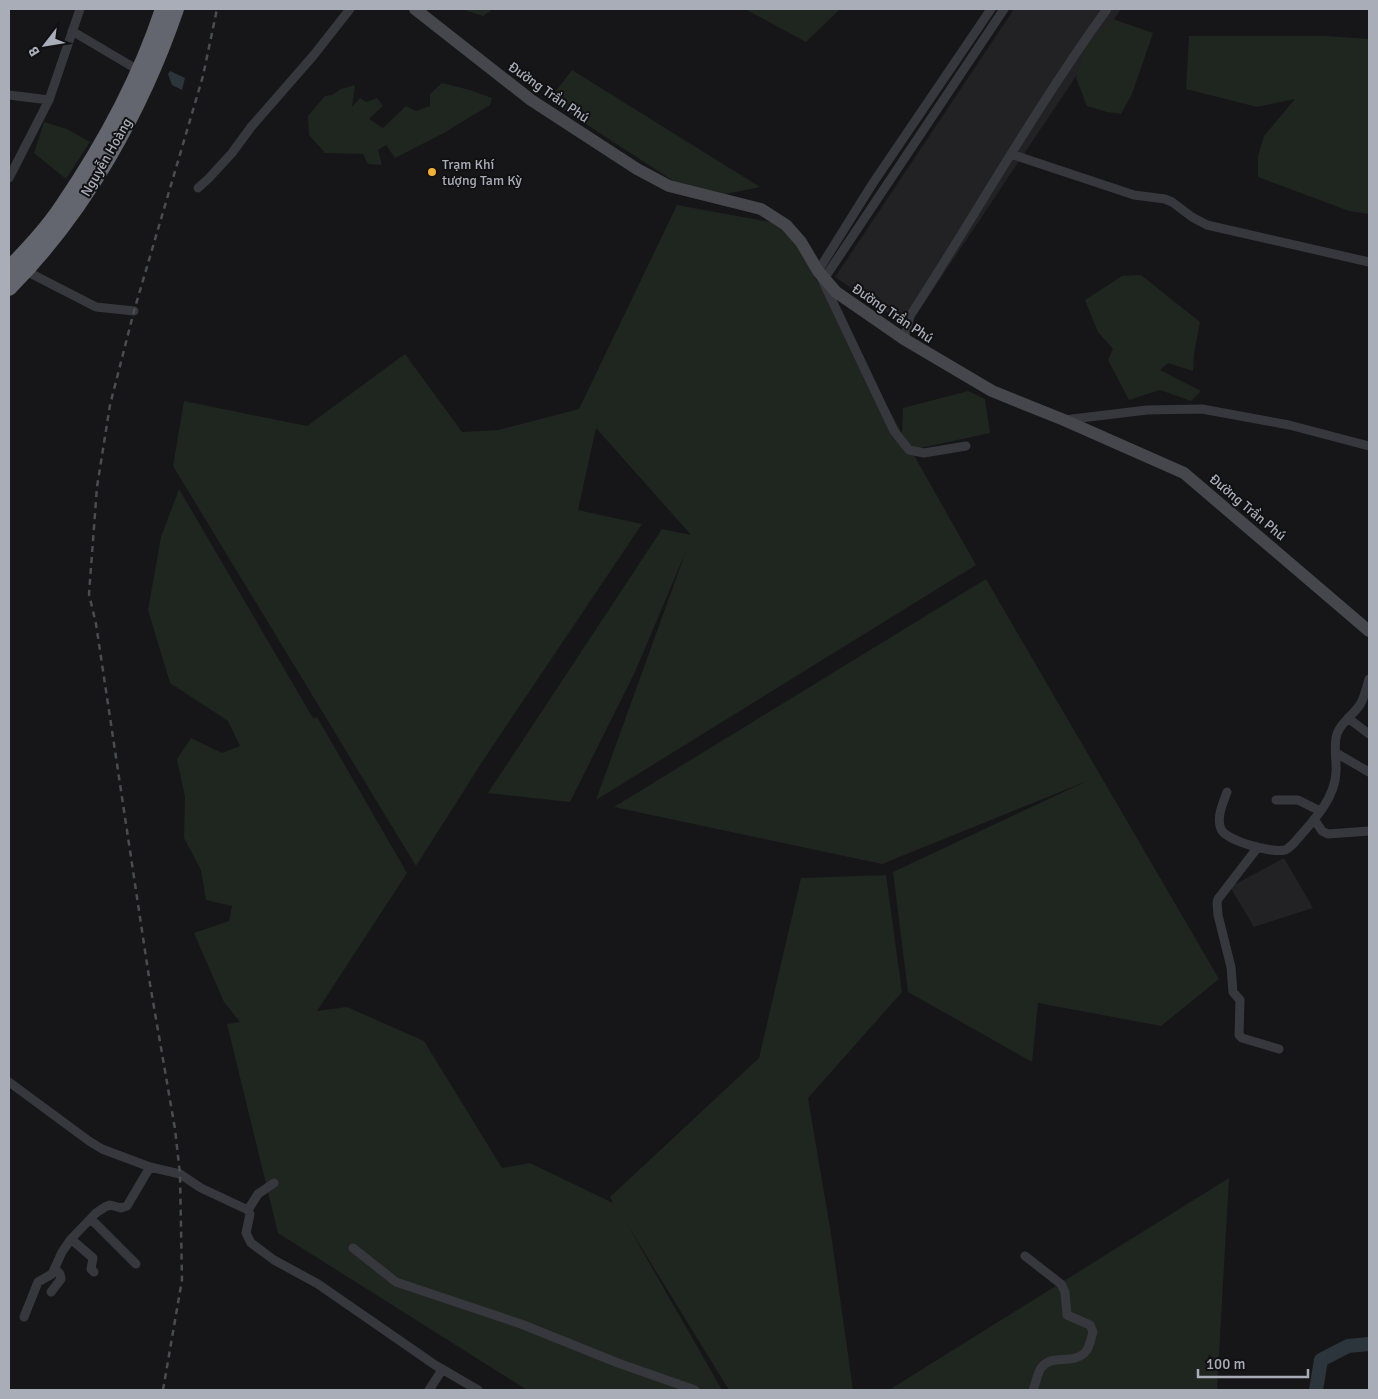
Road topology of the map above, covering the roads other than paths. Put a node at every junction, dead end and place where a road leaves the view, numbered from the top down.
1 (80, 9) edge
2 (163, 9) edge
3 (176, 9) edge
4 (350, 9) edge
5 (415, 9) edge
6 (992, 9) edge
7 (1004, 9) edge
8 (1107, 9) edge
9 (72, 31) junction
10 (138, 70) junction
11 (9, 95) edge
12 (49, 100) junction
13 (1011, 154) junction
14 (9, 176) edge
15 (198, 188) dead end
16 (1369, 262) edge
17 (9, 269) edge
18 (26, 271) junction
19 (821, 275) junction
20 (9, 288) edge
21 (134, 311) dead end
22 (904, 339) junction
23 (1064, 420) junction
24 (966, 446) dead end
25 (1369, 446) edge
26 (1369, 630) edge
27 (1369, 679) edge
28 (1366, 703) edge
29 (1348, 718) junction
30 (1369, 734) edge
31 (1336, 754) junction
32 (1369, 772) edge
33 (1227, 792) dead end
34 (1276, 800) dead end
35 (1320, 811) junction
36 (1314, 820) junction
37 (1369, 831) edge
38 (1258, 847) junction
39 (1279, 1049) dead end
40 (9, 1082) edge
41 (150, 1167) junction
42 (274, 1183) dead end
43 (248, 1210) junction
44 (91, 1218) junction
45 (71, 1239) junction
46 (353, 1248) dead end
47 (1025, 1256) dead end
48 (136, 1264) dead end
49 (55, 1269) junction
50 (94, 1272) dead end
51 (51, 1292) dead end
52 (24, 1317) dead end
53 (442, 1370) junction
54 (429, 1390) edge
55 (478, 1390) edge
56 (695, 1390) edge
57 (1034, 1390) edge

1 - 9 street
2 - 10 highway, Nguyễn Hoàng
3 - 18 highway, Nguyễn Hoàng
4 - 15 street
5 - 19 main road, Đường Trần Phú
6 - 19 street
7 - 19 street
8 - 13 street
9 - 10 street
9 - 12 street
10 - 17 highway, Nguyễn Hoàng
11 - 12 street
12 - 14 street
13 - 16 street
13 - 22 street
18 - 20 highway, Nguyễn Hoàng
18 - 21 street
19 - 22 main road, Đường Trần Phú
19 - 24 street
22 - 23 main road, Đường Trần Phú
23 - 25 street
23 - 26 main road, Đường Trần Phú
27 - 28 street
28 - 29 street
29 - 30 street
29 - 31 street
31 - 32 street
31 - 35 street
33 - 38 street
34 - 35 street
35 - 36 street
36 - 37 street
36 - 38 street
38 - 39 street
40 - 41 street
41 - 43 street
41 - 44 street
42 - 43 street
43 - 53 street
44 - 45 street
44 - 48 street
45 - 49 street
45 - 50 street
46 - 56 street
47 - 57 street
49 - 51 street
49 - 52 street
53 - 54 street
53 - 55 street

